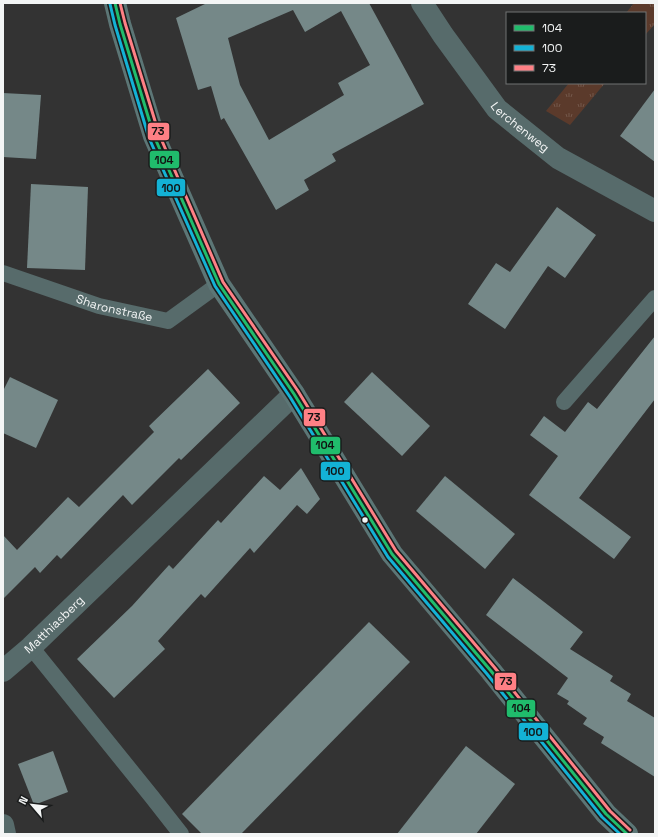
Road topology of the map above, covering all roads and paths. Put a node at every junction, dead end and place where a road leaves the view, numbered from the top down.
1 (115, 3) edge
2 (422, 3) edge
3 (655, 211) edge
4 (3, 273) edge
5 (219, 284) junction
6 (655, 298) edge
7 (294, 394) junction
8 (564, 402) dead end
9 (31, 647) junction
10 (3, 671) edge
11 (3, 825) edge
12 (5, 834) edge
13 (181, 834) edge
14 (627, 834) edge

1 - 5 street
2 - 3 street, Lerchenweg
4 - 5 lane, Sharonstraße
5 - 7 street
6 - 8 lane
7 - 9 street, Matthiasberg
7 - 14 street
9 - 10 street, Matthiasberg
9 - 13 lane
11 - 12 street

